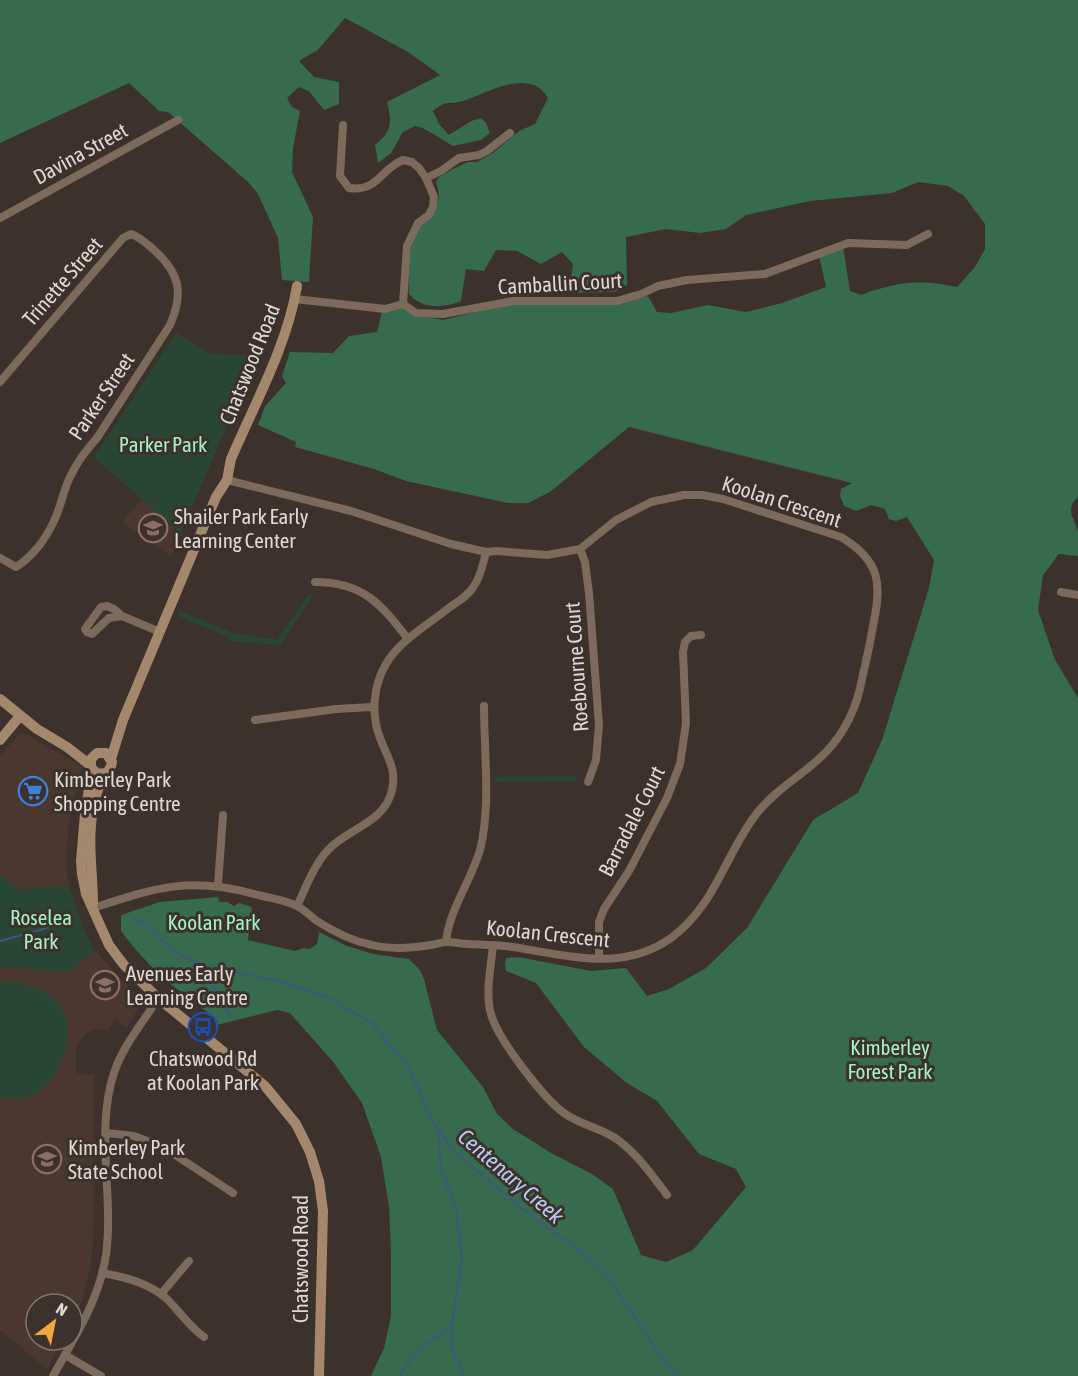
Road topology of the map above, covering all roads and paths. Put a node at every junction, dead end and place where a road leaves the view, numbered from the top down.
1 (178, 120) dead end
2 (343, 125) dead end
3 (510, 133) dead end
4 (426, 178) junction
5 (0, 218) edge
6 (131, 234) joint
7 (928, 234) dead end
8 (297, 286) dead end
9 (295, 299) junction
10 (403, 304) junction
11 (0, 382) edge
12 (227, 480) junction
13 (580, 549) junction
14 (486, 552) junction
15 (0, 558) edge
16 (315, 582) dead end
17 (1061, 592) dead end
18 (1078, 595) edge
19 (122, 616) junction
20 (160, 632) junction
21 (700, 635) dead end
22 (408, 639) junction
23 (0, 699) edge
24 (484, 706) dead end
25 (374, 707) junction
26 (20, 716) junction
27 (123, 720) junction
28 (255, 720) dead end
29 (0, 740) edge
30 (111, 759) junction
31 (94, 760) junction
32 (105, 773) junction
33 (588, 782) dead end
34 (223, 814) dead end
35 (85, 857) junction
36 (218, 885) junction
37 (297, 906) junction
38 (93, 908) junction
39 (446, 942) junction
40 (493, 945) junction
41 (599, 958) junction
42 (158, 998) junction
43 (107, 1133) junction
44 (233, 1193) dead end
45 (667, 1195) dead end
46 (189, 1261) dead end
47 (102, 1273) junction
48 (161, 1294) junction
49 (204, 1337) dead end
50 (65, 1355) junction
51 (53, 1376) edge
52 (101, 1376) edge
53 (319, 1376) edge

1 - 5 street, Davina Street
2 - 4 street
3 - 4 street
4 - 10 street
6 - 11 street, Trinette Street
6 - 15 street, Parker Street
7 - 10 street, Camballin Court
8 - 9 street, Chatswood Road
9 - 10 street, Camballin Court
9 - 12 street, Chatswood Road
12 - 14 street, Koolan Crescent
12 - 20 street, Chatswood Road
13 - 14 street, Koolan Crescent
13 - 33 street, Roebourne Court
13 - 41 street, Koolan Crescent
14 - 22 street
16 - 22 street
17 - 18 street
19 - 19 street
19 - 20 street
20 - 27 street, Chatswood Road
21 - 41 street, Barradale Court
22 - 25 street
23 - 26 street
24 - 39 street
25 - 28 street
25 - 37 street
26 - 29 street
26 - 31 street
27 - 30 street, Chatswood Road
27 - 31 street, Chatswood Road
30 - 31 street
30 - 32 street, Chatswood Road
31 - 32 street
31 - 35 street, Chatswood Road
32 - 35 street, Chatswood Road
34 - 36 street
35 - 38 street, Chatswood Road
36 - 37 street, Koolan Crescent
36 - 38 street, Koolan Crescent
37 - 39 street, Koolan Crescent
38 - 42 street, Chatswood Road
39 - 40 street, Koolan Crescent
40 - 41 street, Koolan Crescent
40 - 45 street
42 - 43 street
42 - 53 street, Chatswood Road
43 - 44 street
43 - 47 street
46 - 48 street
47 - 48 street
47 - 50 street
48 - 49 street
50 - 51 street
50 - 52 street

